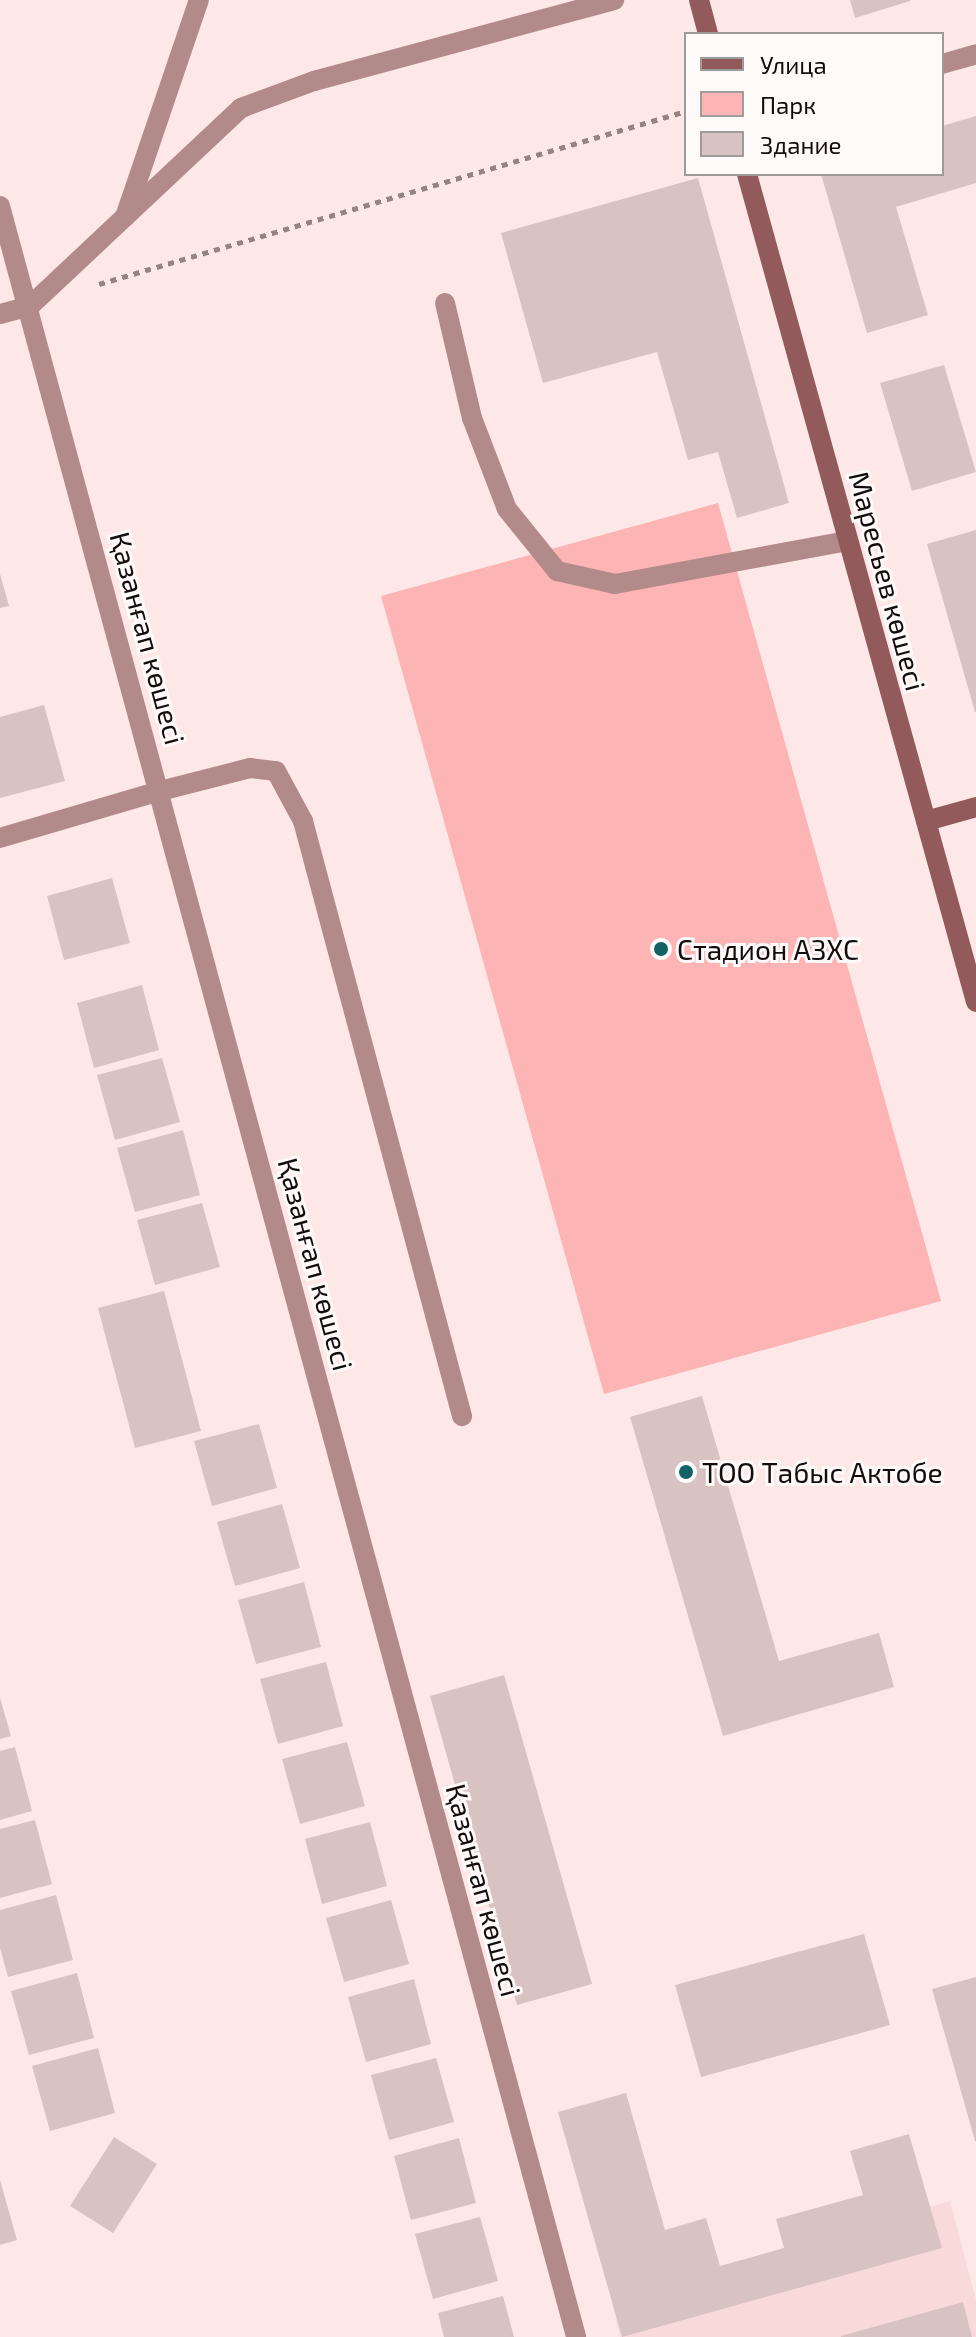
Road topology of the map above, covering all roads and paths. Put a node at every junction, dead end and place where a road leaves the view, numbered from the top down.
1 (199, 0) edge
2 (614, 0) edge
3 (699, 0) edge
4 (707, 32) edge
5 (976, 54) edge
6 (944, 63) edge
7 (684, 112) edge
8 (748, 176) edge
9 (0, 206) edge
10 (125, 217) junction
11 (85, 289) dead end
12 (445, 303) dead end
13 (30, 306) junction
14 (0, 314) edge
15 (848, 541) junction
16 (160, 791) junction
17 (976, 807) edge
18 (926, 821) junction
19 (0, 838) edge
20 (976, 1002) edge
21 (462, 1416) dead end
22 (576, 2337) edge

1 - 10 street
2 - 10 street
3 - 4 main road
5 - 6 street
7 - 11 path
8 - 15 main road, Маресьев көшесі
9 - 13 street, Қазанғап көшесі
10 - 13 street
12 - 15 street
13 - 14 street
13 - 16 street, Қазанғап көшесі
15 - 18 main road, Маресьев көшесі
16 - 19 street
16 - 21 street
16 - 22 street, Қазанғап көшесі
17 - 18 main road
18 - 20 main road, Маресьев көшесі

